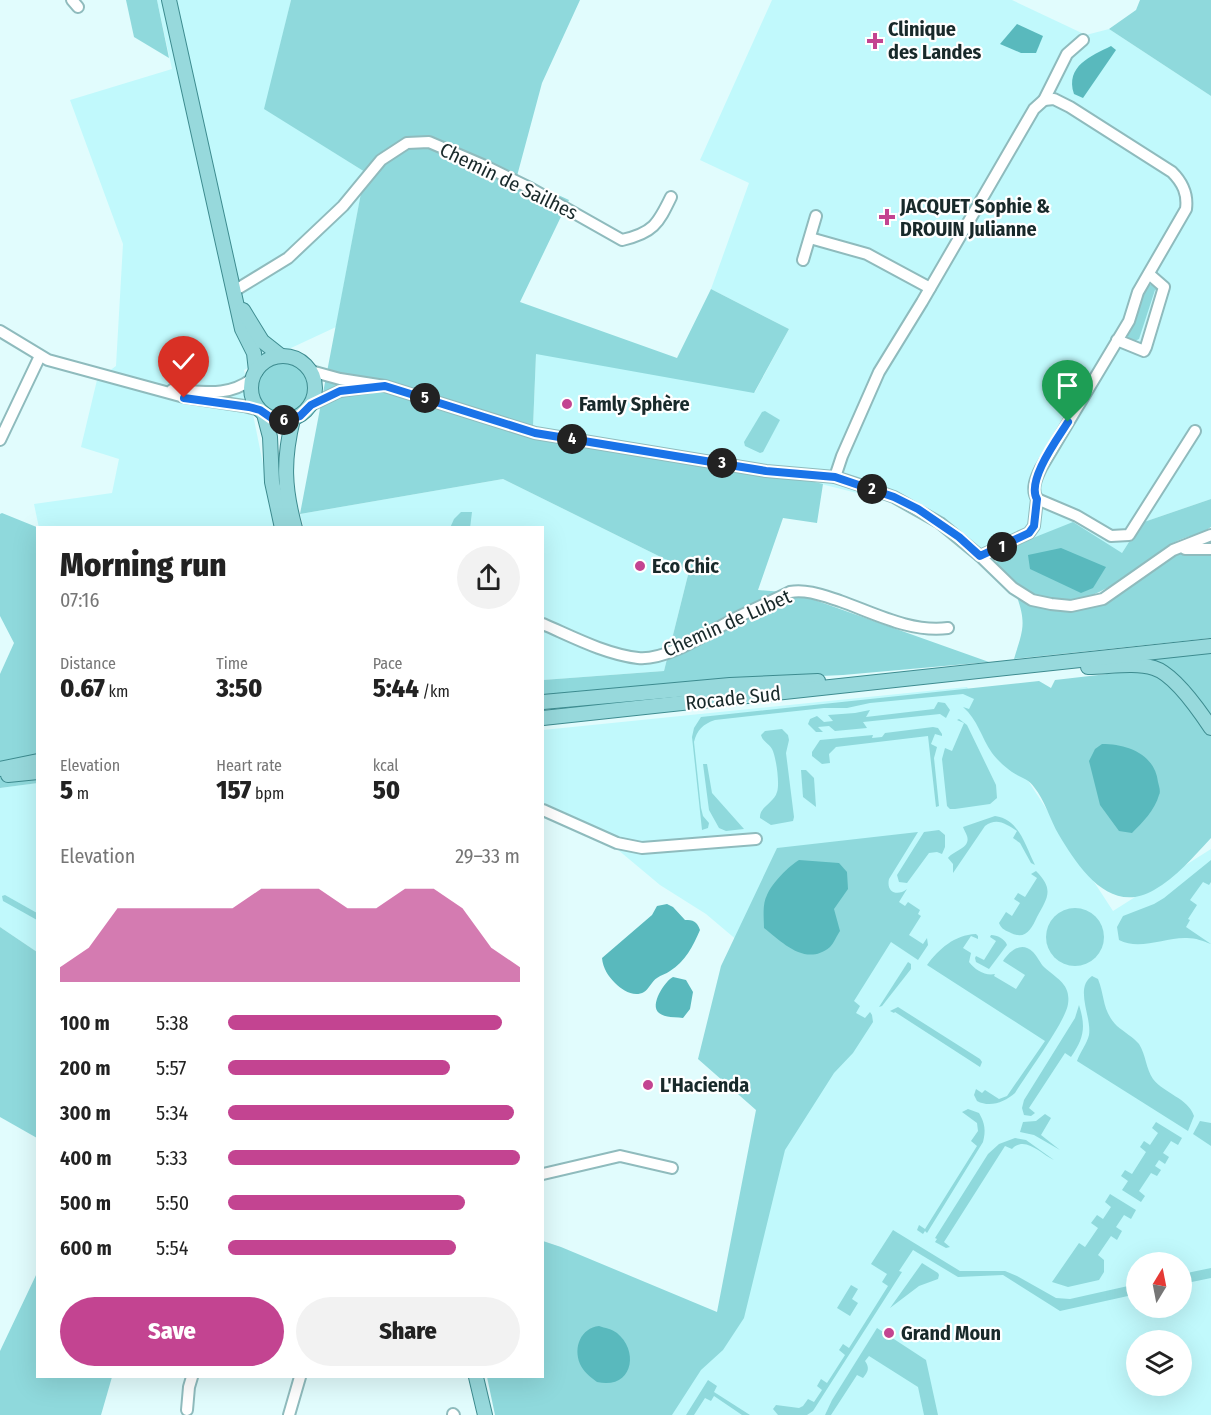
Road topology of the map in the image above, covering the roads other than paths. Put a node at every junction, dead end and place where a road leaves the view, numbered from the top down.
1 (169, 0) edge
2 (1083, 40) dead end
3 (1044, 100) junction
4 (671, 197) dead end
5 (816, 216) dead end
6 (810, 238) junction
7 (803, 261) dead end
8 (1149, 274) junction
9 (930, 288) junction
10 (234, 291) junction
11 (0, 331) edge
12 (1117, 340) junction
13 (40, 356) junction
14 (281, 356) junction
15 (311, 371) junction
16 (254, 375) junction
17 (385, 386) junction
18 (157, 389) junction
19 (311, 405) junction
20 (262, 412) junction
21 (293, 419) junction
22 (1195, 431) dead end
23 (0, 440) edge
24 (835, 477) junction
25 (1037, 499) junction
26 (282, 526) edge
27 (294, 526) edge
28 (1211, 535) edge
29 (1211, 549) edge
30 (1173, 550) junction
31 (980, 556) junction
32 (544, 624) edge
33 (948, 627) dead end
34 (1211, 646) edge
35 (1041, 664) junction
36 (922, 676) junction
37 (544, 702) edge
38 (544, 718) edge
39 (1211, 728) edge
40 (36, 761) edge
41 (0, 768) edge
42 (36, 772) edge
43 (0, 776) edge
44 (544, 810) edge
45 (756, 839) dead end
46 (672, 1168) dead end
47 (544, 1174) edge
48 (192, 1378) edge
49 (300, 1378) edge
50 (477, 1378) edge
51 (187, 1410) dead end
52 (289, 1415) edge
53 (485, 1415) edge

1 - 10 main road
2 - 3 street
3 - 8 street
3 - 9 street
4 - 10 street, Chemin de Sailhes
5 - 6 street
6 - 7 street
6 - 9 street
8 - 12 street
8 - 12 street
9 - 24 street
10 - 14 main road
10 - 16 main road
11 - 13 street
12 - 25 street
13 - 18 street
13 - 23 street
14 - 15 main road
14 - 16 main road
15 - 17 street
15 - 19 main road
16 - 18 street
16 - 20 main road
17 - 19 street
17 - 24 street
18 - 20 street
19 - 21 main road
20 - 21 main road
20 - 26 main road
21 - 27 main road
22 - 25 street
24 - 31 street
25 - 31 street
28 - 30 street
29 - 30 street
30 - 31 street
32 - 33 street, Chemin de Lubet
34 - 35 main road, Rocade Sud
35 - 36 main road, Rocade Sud
35 - 39 main road
36 - 37 main road, Rocade Sud
36 - 38 main road, Rocade Sud
40 - 41 main road
42 - 43 main road
44 - 45 street
46 - 47 street
48 - 51 street
49 - 52 street
50 - 53 main road

